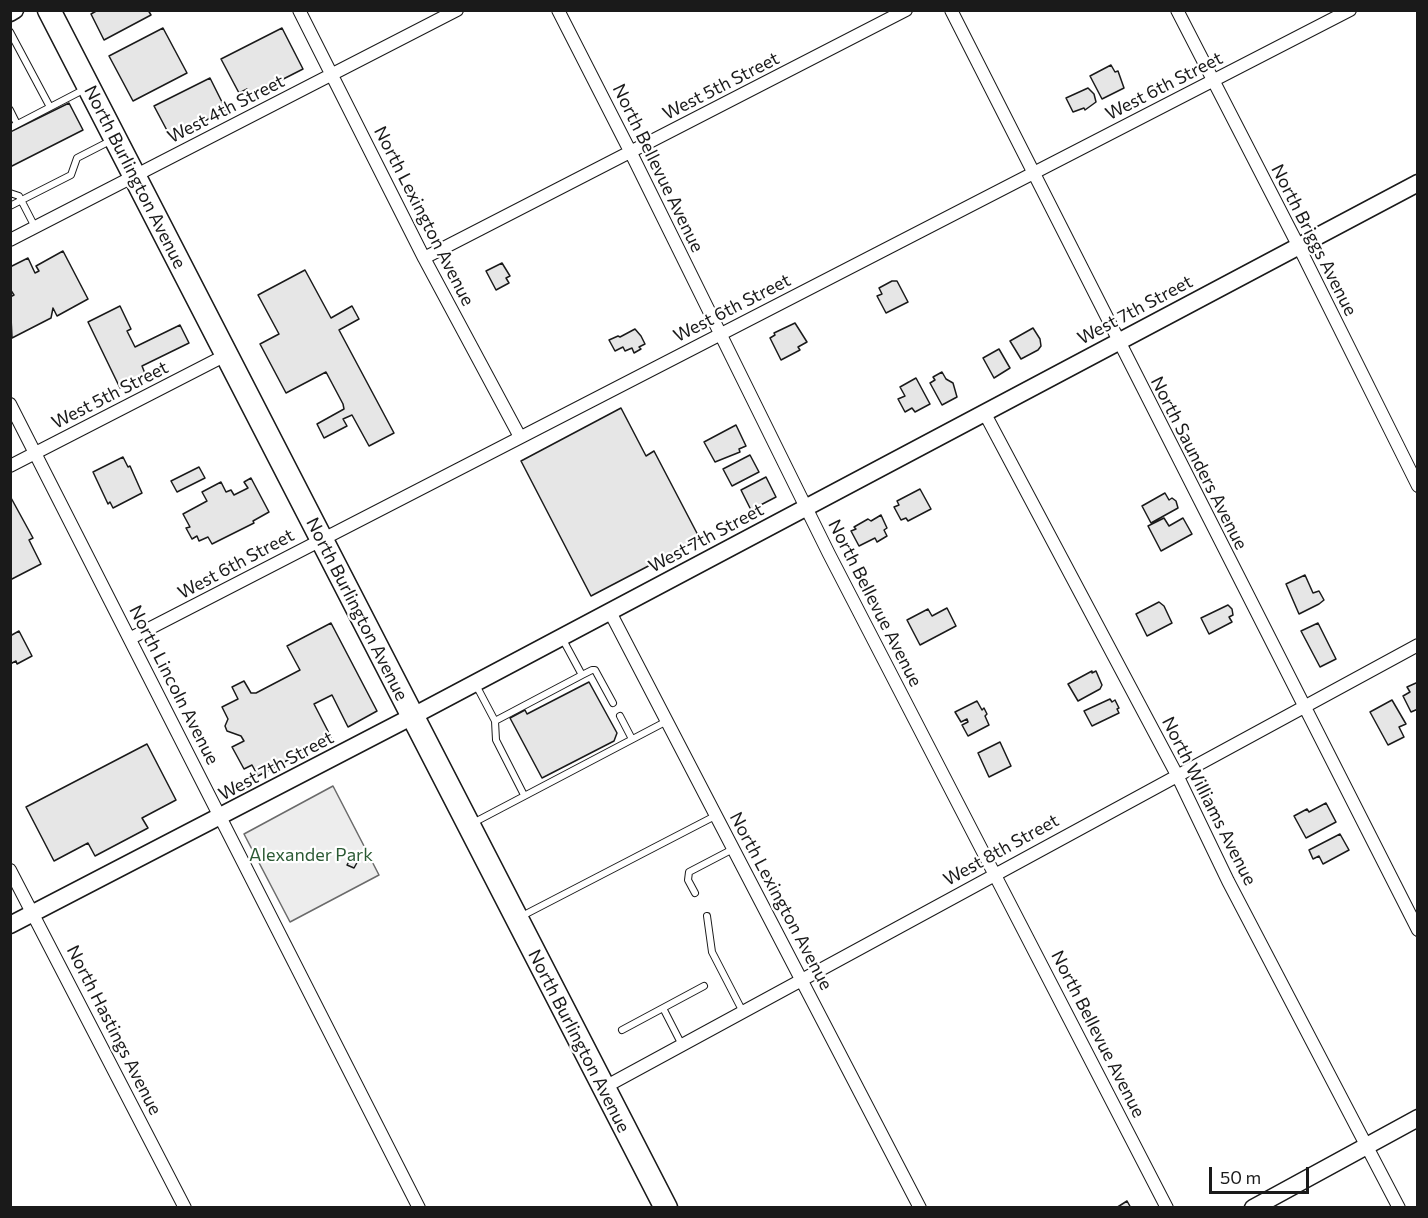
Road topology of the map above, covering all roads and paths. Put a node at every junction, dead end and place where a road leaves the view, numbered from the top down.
1 (15, 10) edge
2 (49, 10) edge
3 (299, 10) edge
4 (457, 10) edge
5 (558, 10) edge
6 (906, 10) edge
7 (951, 10) edge
8 (1177, 10) edge
9 (1350, 10) edge
10 (10, 13) edge
11 (10, 32) edge
12 (332, 75) junction
13 (1213, 81) junction
14 (88, 87) junction
15 (50, 107) junction
16 (10, 110) edge
17 (18, 124) junction
18 (10, 128) edge
19 (115, 139) junction
20 (631, 153) junction
21 (1033, 174) junction
22 (134, 177) junction
23 (1418, 183) edge
24 (10, 193) edge
25 (21, 201) junction
26 (10, 206) edge
27 (35, 227) junction
28 (10, 240) edge
29 (1299, 247) junction
30 (424, 258) junction
31 (720, 334) junction
32 (1117, 341) junction
33 (226, 355) junction
34 (10, 404) edge
35 (984, 412) junction
36 (520, 437) junction
37 (36, 453) junction
38 (10, 466) edge
39 (1418, 486) edge
40 (806, 507) junction
41 (322, 539) junction
42 (610, 612) junction
43 (562, 637) junction
44 (131, 638) junction
45 (1418, 645) edge
46 (582, 675) junction
47 (475, 683) junction
48 (613, 703) dead end
49 (1303, 708) junction
50 (412, 716) junction
51 (620, 716) dead end
52 (495, 721) junction
53 (667, 721) junction
54 (632, 740) junction
55 (1177, 775) junction
56 (524, 795) dead end
57 (716, 815) junction
58 (220, 818) junction
59 (468, 825) junction
60 (733, 849) junction
61 (10, 870) edge
62 (995, 874) junction
63 (695, 893) dead end
64 (33, 913) junction
65 (707, 915) dead end
66 (516, 919) junction
67 (10, 925) edge
68 (1418, 930) edge
69 (802, 981) junction
70 (704, 986) dead end
71 (663, 1008) junction
72 (743, 1012) junction
73 (622, 1030) dead end
74 (683, 1045) junction
75 (603, 1088) junction
76 (1418, 1118) edge
77 (1367, 1146) junction
78 (185, 1208) edge
79 (419, 1208) edge
80 (666, 1208) edge
81 (920, 1208) edge
82 (1167, 1208) edge
83 (1253, 1208) edge
84 (1399, 1208) edge

1 - 10 main road
2 - 14 highway, North Burlington Avenue
3 - 12 street, North Lexington Avenue
4 - 12 street, West 4th Street
5 - 20 street, North Bellevue Avenue
6 - 20 street, West 5th Street
7 - 21 street, North Saunders Avenue
8 - 13 street, North Briggs Avenue
9 - 13 street, West 6th Street
11 - 15 lane
12 - 22 street, West 4th Street
12 - 30 street, North Lexington Avenue
13 - 21 street, West 6th Street
13 - 29 street, North Briggs Avenue
14 - 15 lane
14 - 19 highway, North Burlington Avenue
15 - 17 lane
16 - 17 lane
17 - 18 lane
19 - 22 highway, North Burlington Avenue
19 - 25 lane
20 - 30 street, West 5th Street
20 - 31 street, North Bellevue Avenue
21 - 31 street, West 6th Street
21 - 32 street, North Saunders Avenue
22 - 27 street, West 4th Street
22 - 33 highway, North Burlington Avenue
23 - 29 main road, West 7th Street
24 - 25 lane
25 - 26 lane
25 - 27 lane
27 - 28 street, West 4th Street
29 - 32 main road, West 7th Street
29 - 39 street, North Briggs Avenue
30 - 36 street, North Lexington Avenue
31 - 36 street, West 6th Street
31 - 40 street, North Bellevue Avenue
32 - 35 main road, West 7th Street
32 - 49 street, North Saunders Avenue
33 - 37 street, West 5th Street
33 - 41 highway, North Burlington Avenue
34 - 37 street, North Lincoln Avenue
35 - 40 main road, West 7th Street
35 - 55 street, North Williams Avenue
36 - 41 street, West 6th Street
37 - 38 street, West 5th Street
37 - 44 street, North Lincoln Avenue
40 - 42 main road, West 7th Street
40 - 62 street, North Bellevue Avenue
41 - 44 street, West 6th Street
41 - 50 highway, North Burlington Avenue
42 - 43 main road, West 7th Street
42 - 53 street, North Lexington Avenue
43 - 46 lane
43 - 47 main road, West 7th Street
44 - 58 street, North Lincoln Avenue
45 - 49 street, West 8th Street
46 - 48 lane
46 - 52 lane
47 - 50 main road, West 7th Street
47 - 52 lane
49 - 55 street, West 8th Street
49 - 68 street, North Saunders Avenue
50 - 58 main road, West 7th Street
50 - 59 highway, North Burlington Avenue
51 - 54 lane
52 - 56 lane
53 - 54 lane
53 - 57 street, North Lexington Avenue
54 - 59 lane
55 - 62 street, West 8th Street
55 - 77 street, North Williams Avenue
57 - 60 street, North Lexington Avenue
57 - 66 lane
58 - 64 main road, West 7th Street
58 - 79 street, North Lincoln Avenue
59 - 66 highway, North Burlington Avenue
60 - 63 lane
60 - 69 street, North Lexington Avenue
61 - 64 street, North Hastings Avenue
62 - 69 street, West 8th Street
62 - 82 street, North Bellevue Avenue
64 - 67 main road, West 7th Street
64 - 78 street, North Hastings Avenue
65 - 72 lane
66 - 75 highway, North Burlington Avenue
69 - 72 street, West 8th Street
69 - 81 street, North Lexington Avenue
70 - 71 lane
71 - 73 lane
71 - 74 lane
72 - 74 street, West 8th Street
74 - 75 street, West 8th Street
75 - 80 highway, North Burlington Avenue
76 - 77 main road
77 - 83 main road
77 - 84 street, North Williams Avenue

